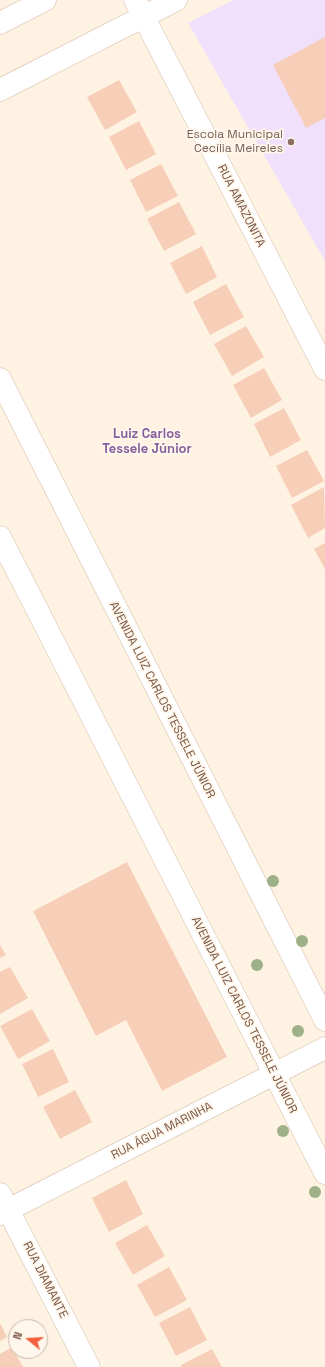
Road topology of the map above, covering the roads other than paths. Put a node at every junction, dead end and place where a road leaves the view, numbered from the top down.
1 (45, 0) edge
2 (176, 0) edge
3 (139, 8) edge
4 (0, 23) edge
5 (0, 90) edge
6 (325, 369) edge
7 (0, 379) edge
8 (0, 537) edge
9 (325, 1020) edge
10 (325, 1048) edge
11 (274, 1074) junction
12 (325, 1173) edge
13 (3, 1206) edge
14 (89, 1367) edge

1 - 4 street
2 - 3 street
3 - 5 street
3 - 6 street, RUA AMAZONITA
7 - 9 street, AVENIDA LUIZ CARLOS TESSELE JÚNIOR
8 - 11 street, AVENIDA LUIZ CARLOS TESSELE JÚNIOR
10 - 11 street, RUA ÁGUA MARINHA
11 - 12 street, AVENIDA LUIZ CARLOS TESSELE JÚNIOR
11 - 13 street, RUA ÁGUA MARINHA
13 - 14 street, RUA DIAMANTE

